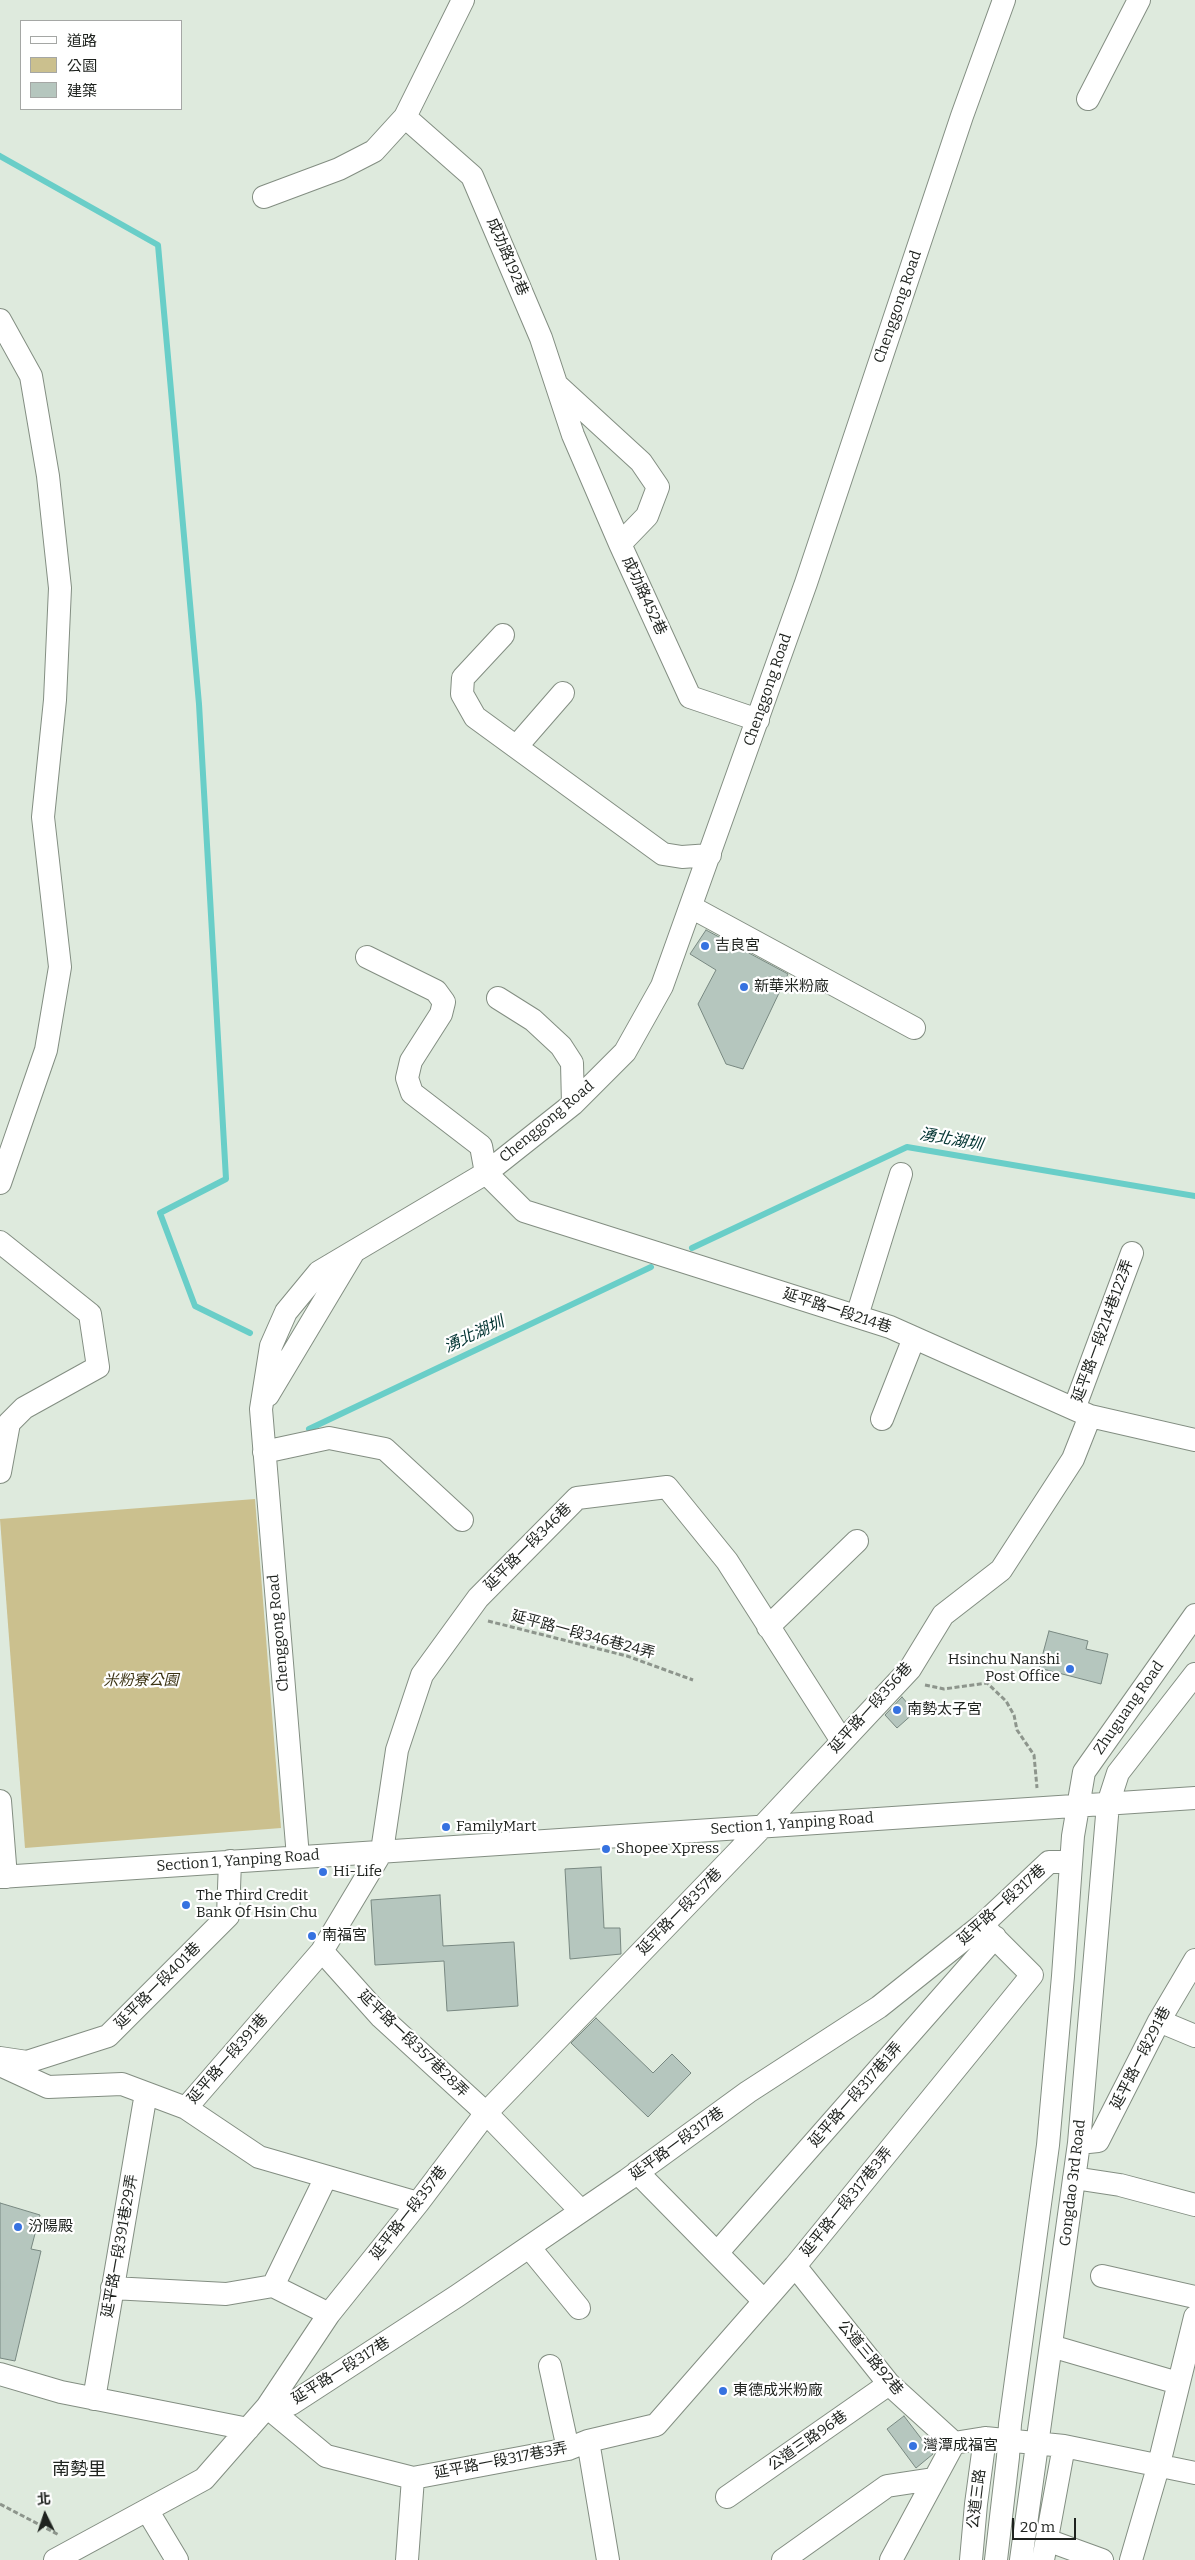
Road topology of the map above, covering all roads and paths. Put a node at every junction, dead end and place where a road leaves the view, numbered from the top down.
1 (463, 0) edge
2 (1004, 0) edge
3 (1139, 0) edge
4 (1088, 99) dead end
5 (405, 116) junction
6 (264, 197) dead end
7 (0, 320) edge
8 (556, 385) junction
9 (620, 544) junction
10 (503, 635) dead end
11 (562, 693) dead end
12 (758, 720) junction
13 (516, 747) junction
14 (710, 855) junction
15 (691, 907) junction
16 (367, 956) dead end
17 (498, 998) dead end
18 (914, 1028) dead end
19 (573, 1104) junction
20 (486, 1173) junction
21 (902, 1174) dead end
22 (0, 1183) edge
23 (0, 1242) edge
24 (1132, 1253) dead end
25 (857, 1316) junction
26 (914, 1338) junction
27 (1082, 1413) junction
28 (882, 1419) dead end
29 (1195, 1440) edge
30 (264, 1452) junction
31 (0, 1472) edge
32 (462, 1520) dead end
33 (857, 1541) dead end
34 (1195, 1615) edge
35 (466, 1616) junction
36 (768, 1627) junction
37 (904, 1674) junction
38 (1195, 1674) edge
39 (692, 1680) dead end
40 (842, 1740) junction
41 (1195, 1798) edge
42 (0, 1801) edge
43 (1108, 1804) junction
44 (1077, 1806) junction
45 (1036, 1809) junction
46 (763, 1826) junction
47 (1, 1834) edge
48 (382, 1852) junction
49 (298, 1857) junction
50 (230, 1861) junction
51 (1070, 1862) junction
52 (3, 1877) edge
53 (988, 1931) junction
54 (322, 1951) junction
55 (1195, 1960) edge
56 (1032, 1975) junction
57 (1063, 1976) junction
58 (1159, 2020) junction
59 (1193, 2033) edge
60 (0, 2058) edge
61 (0, 2065) edge
62 (146, 2094) junction
63 (186, 2108) junction
64 (486, 2113) junction
65 (1079, 2143) junction
66 (638, 2172) junction
67 (326, 2177) junction
68 (1074, 2178) junction
69 (418, 2204) junction
70 (1195, 2206) edge
71 (581, 2211) junction
72 (529, 2247) junction
73 (717, 2253) junction
74 (795, 2266) junction
75 (1102, 2276) dead end
76 (273, 2286) junction
77 (112, 2288) junction
78 (1195, 2297) edge
79 (764, 2302) junction
80 (579, 2308) dead end
81 (329, 2314) junction
82 (1195, 2317) edge
83 (1052, 2346) junction
84 (550, 2366) dead end
85 (0, 2374) edge
86 (889, 2384) junction
87 (1183, 2392) edge
88 (94, 2399) junction
89 (267, 2406) junction
90 (248, 2429) junction
91 (985, 2438) junction
92 (588, 2441) junction
93 (1009, 2441) junction
94 (954, 2443) junction
95 (1038, 2443) junction
96 (1064, 2446) junction
97 (568, 2450) junction
98 (1159, 2464) junction
99 (1195, 2473) edge
100 (413, 2478) junction
101 (933, 2479) junction
102 (726, 2497) dead end
103 (0, 2504) edge
104 (147, 2510) junction
105 (80, 2545) junction
106 (1045, 2550) edge
107 (54, 2560) edge
108 (177, 2560) edge
109 (407, 2560) edge
110 (608, 2560) edge
111 (783, 2560) edge
112 (891, 2560) edge
113 (971, 2560) edge
114 (996, 2560) edge
115 (1020, 2560) edge
116 (1102, 2560) edge
117 (1130, 2560) edge

1 - 5 street
2 - 12 street, Chenggong Road
3 - 4 street
5 - 6 street
5 - 8 street, 成功路192巷
7 - 22 street
8 - 9 street, 成功路192巷
8 - 9 street, 成功路452巷
9 - 12 street, 成功路452巷
10 - 13 street
11 - 13 street
12 - 14 street, Chenggong Road
13 - 14 street
14 - 15 street, Chenggong Road
15 - 18 street
15 - 19 street, Chenggong Road
16 - 20 street
17 - 19 street
19 - 20 street, Chenggong Road
20 - 25 street, 延平路一段214巷
20 - 30 street, Chenggong Road
21 - 25 street
23 - 31 street
24 - 27 street, 延平路一段214巷122弄
25 - 26 street, 延平路一段214巷
26 - 27 street, 延平路一段214巷
26 - 28 street
27 - 29 street, 延平路一段214巷
27 - 37 street, 延平路一段356巷
30 - 32 street
30 - 49 street, Chenggong Road
33 - 36 street
34 - 44 street, Zhuguang Road
35 - 36 street, 延平路一段346巷
35 - 39 path, 延平路一段346巷24弄
35 - 48 street, 延平路一段346巷
36 - 40 street, 延平路一段346巷
37 - 40 street, 延平路一段356巷
37 - 45 path
38 - 43 street, Zhuguang Road
40 - 46 street, 延平路一段356巷
41 - 43 street, Section 1, Yanping Road
42 - 47 street
43 - 44 street, Section 1, Yanping Road
43 - 65 street, Gongdao 3rd Road
44 - 45 street, Section 1, Yanping Road
44 - 51 street, Gongdao 3rd Road
45 - 46 street, Section 1, Yanping Road
46 - 48 street, Section 1, Yanping Road
46 - 64 street, 延平路一段357巷
47 - 52 street
48 - 49 street, Section 1, Yanping Road
48 - 54 street, 延平路一段391巷
49 - 50 street, Section 1, Yanping Road
50 - 52 street, Section 1, Yanping Road
50 - 60 street, 延平路一段401巷
51 - 53 street, 延平路一段317巷
51 - 57 street, Gongdao 3rd Road
53 - 56 street
53 - 66 street, 延平路一段317巷
53 - 73 street, 延平路一段317巷1弄
54 - 63 street, 延平路一段391巷
54 - 64 street, 延平路一段357巷28弄
55 - 58 street, 延平路一段291巷
56 - 57 street
56 - 74 street, 延平路一段317巷3弄
57 - 93 street, Gongdao 3rd Road
58 - 59 street
58 - 65 street, 延平路一段291巷
61 - 62 street, 延平路一段391巷
62 - 63 street, 延平路一段391巷
62 - 77 street, 延平路一段391巷29弄
63 - 67 street
64 - 69 street, 延平路一段357巷
64 - 71 street, 延平路一段357巷28弄
65 - 68 street, Gongdao 3rd Road
66 - 71 street, 延平路一段317巷
66 - 73 street
67 - 69 street
67 - 76 street
68 - 70 street
68 - 83 street, Gongdao 3rd Road
69 - 81 street, 延平路一段357巷
71 - 72 street, 延平路一段317巷
72 - 80 street
72 - 89 street, 延平路一段317巷
73 - 79 street
74 - 79 street, 延平路一段317巷3弄
74 - 86 street, 公道三路92巷
75 - 78 street
76 - 77 street
76 - 81 street
77 - 88 street, 延平路一段391巷29弄
79 - 92 street, 延平路一段317巷3弄
81 - 89 street, 延平路一段357巷
82 - 87 street
83 - 87 street
83 - 95 street, Gongdao 3rd Road
84 - 97 street
85 - 88 street
86 - 94 street, 公道三路92巷
86 - 102 street, 公道三路96巷
87 - 98 street
88 - 90 street
89 - 90 street, 延平路一段357巷
89 - 100 street
90 - 104 street
91 - 93 street
91 - 94 street
91 - 113 street, 公道三路
92 - 97 street, 延平路一段317巷3弄
92 - 110 street, 延平路一段317巷3弄
93 - 95 street
93 - 114 street, Gongdao 3rd Road
94 - 101 street
95 - 96 street
95 - 115 street, Gongdao 3rd Road
96 - 98 street
96 - 106 street
97 - 100 street, 延平路一段317巷3弄
98 - 99 street
98 - 117 street
100 - 109 street
101 - 111 street
101 - 112 street
103 - 105 path
104 - 105 street
104 - 108 street
105 - 107 street
106 - 116 street

